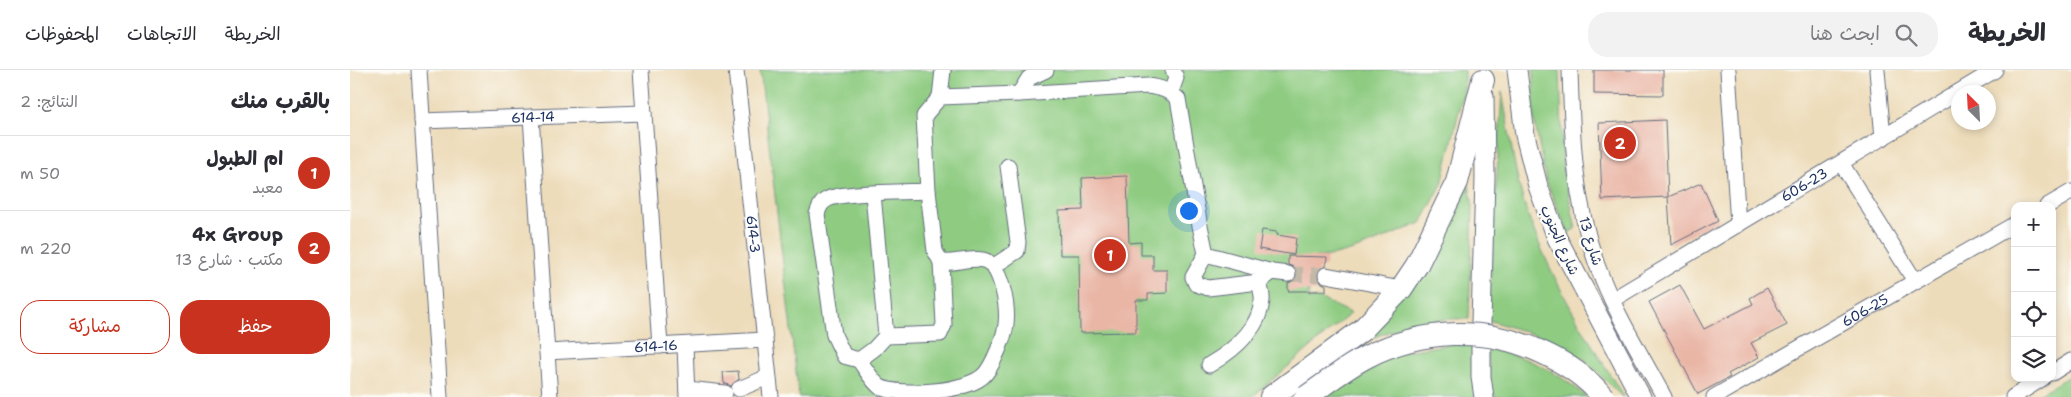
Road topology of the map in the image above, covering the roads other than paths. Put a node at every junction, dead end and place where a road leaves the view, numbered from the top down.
1 (419, 70) edge
2 (642, 70) edge
3 (736, 70) edge
4 (943, 70) edge
5 (1046, 70) edge
6 (1173, 70) edge
7 (1517, 70) edge
8 (1570, 70) edge
9 (1728, 70) edge
10 (1877, 70) edge
11 (1995, 70) edge
12 (1483, 75) edge
13 (1171, 92) junction
14 (1019, 94) junction
15 (940, 97) junction
16 (644, 113) junction
17 (530, 118) junction
18 (422, 121) junction
19 (1883, 138) junction
20 (1841, 163) junction
21 (1008, 166) dead end
22 (928, 191) junction
23 (2071, 192) edge
24 (873, 194) junction
25 (2054, 202) edge
26 (1738, 225) junction
27 (2011, 226) edge
28 (1206, 254) junction
29 (941, 262) junction
30 (994, 266) junction
31 (1272, 272) junction
32 (1288, 274) tunnel mouth
33 (1326, 275) tunnel mouth
34 (1915, 281) junction
35 (1260, 282) junction
36 (1401, 289) junction
37 (1612, 300) junction
38 (1481, 323) dead end
39 (886, 336) junction
40 (765, 340) junction
41 (1481, 344) dead end
42 (685, 345) junction
43 (660, 346) junction
44 (548, 352) junction
45 (858, 360) junction
46 (2071, 361) edge
47 (1209, 365) dead end
48 (2056, 370) edge
49 (768, 376) junction
50 (2036, 382) edge
51 (687, 393) edge
52 (440, 397) edge
53 (550, 397) edge
54 (771, 397) edge
55 (1271, 397) edge
56 (1306, 397) edge
57 (1484, 397) edge
58 (1603, 397) edge
59 (1641, 397) edge
60 (1664, 397) edge
61 (1714, 397) edge
62 (2012, 397) edge

1 - 18 street
2 - 16 street
3 - 40 street, 614-3
4 - 15 street
5 - 14 street
6 - 13 street
7 - 59 main road, شارع الجنوب
8 - 37 street, شارع 13
9 - 26 street
10 - 19 street
11 - 19 street, 606-23
12 - 36 highway
12 - 38 main road
13 - 14 street
13 - 28 street
14 - 15 street
15 - 22 street
16 - 17 street, 614-14
16 - 43 street
17 - 18 street, 614-14
17 - 44 street
18 - 52 street
19 - 20 street, 606-23
20 - 26 street, 606-23
20 - 34 street
21 - 30 street
22 - 24 street
22 - 29 street
23 - 25 street
24 - 39 street
24 - 45 street
26 - 37 street, 606-23
27 - 34 street, 606-25
28 - 31 street
28 - 35 street
29 - 30 street
29 - 39 street
30 - 45 street
31 - 32 street
31 - 35 street
33 - 36 street
34 - 61 street, 606-25
35 - 47 street
36 - 55 highway
37 - 60 street, شارع 13
39 - 45 street
40 - 42 street, 614-16
40 - 49 street, 614-3
41 - 57 main road
42 - 43 street, 614-16
42 - 51 street
43 - 44 street, 614-16
44 - 53 street
46 - 48 street
49 - 51 street
49 - 54 street, 614-3
50 - 62 street
56 - 58 highway, bridge

